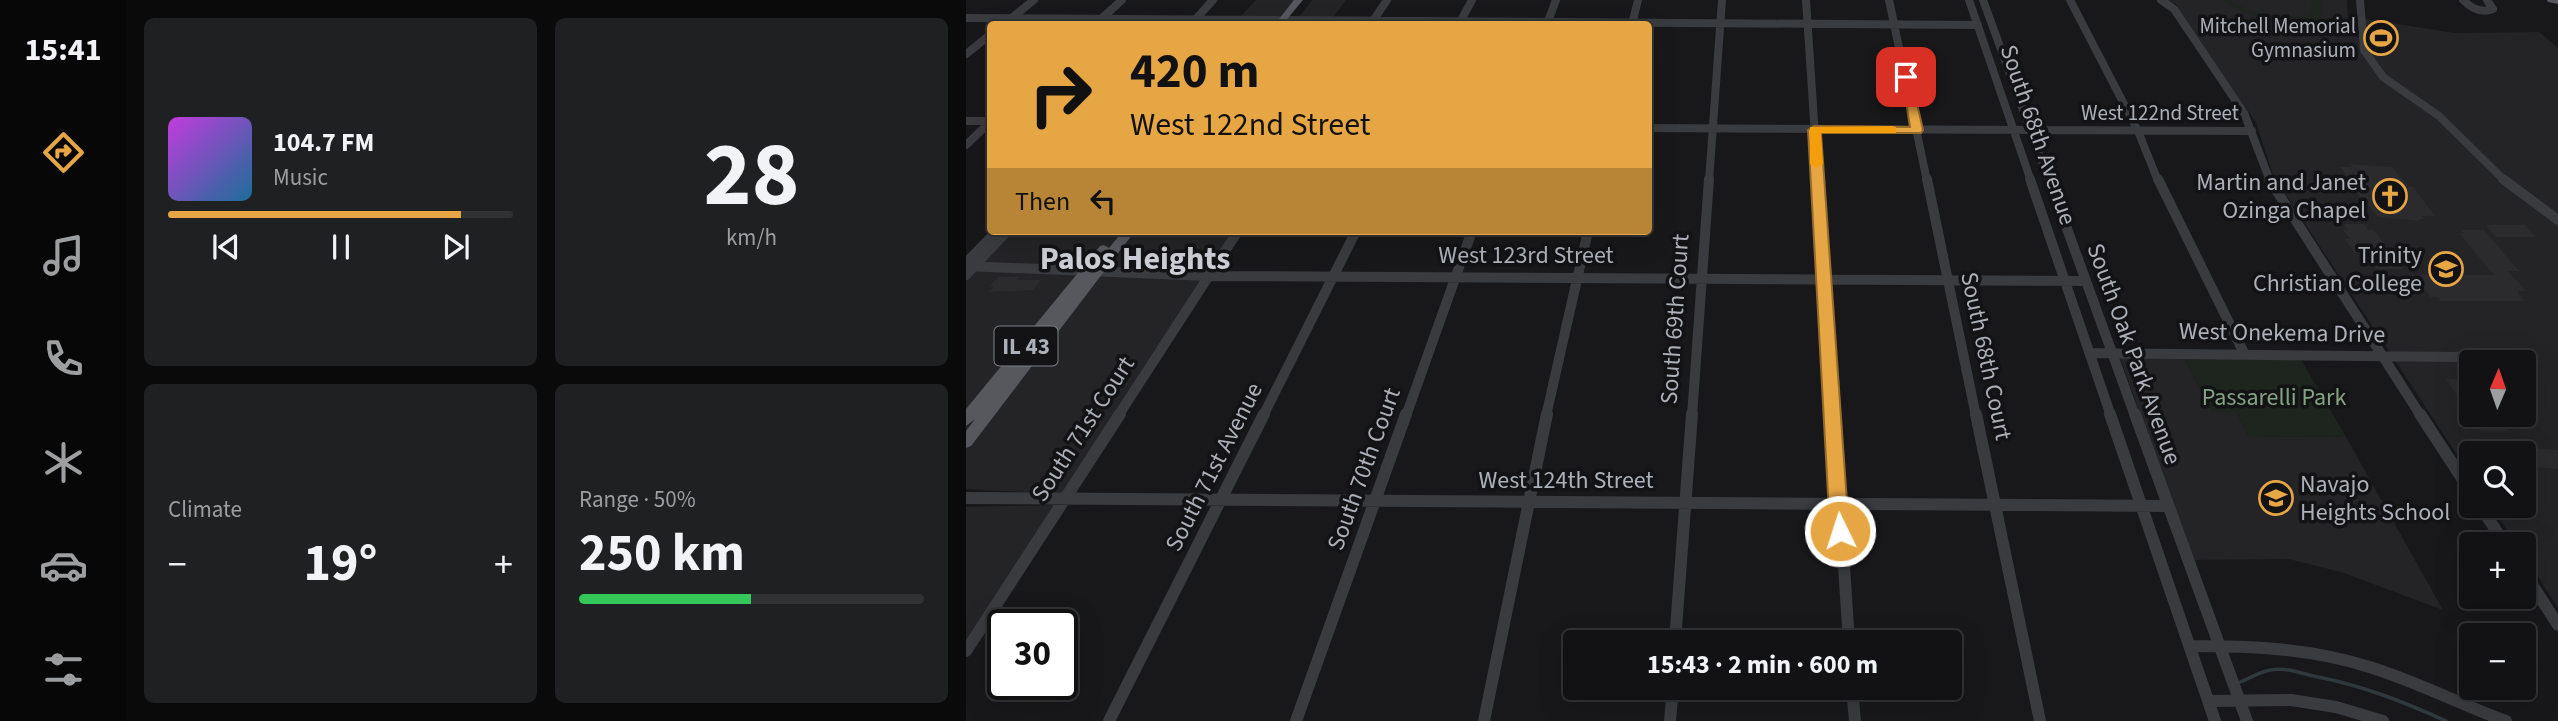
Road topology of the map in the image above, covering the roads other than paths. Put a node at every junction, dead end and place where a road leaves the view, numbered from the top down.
1 (1034, 0) edge
2 (1122, 0) edge
3 (1213, 0) edge
4 (1299, 0) edge
5 (1309, 0) edge
6 (1387, 0) edge
7 (1472, 0) edge
8 (1556, 0) edge
9 (1638, 0) edge
10 (1722, 0) edge
11 (1806, 0) edge
12 (1889, 0) edge
13 (1969, 0) edge
14 (1983, 0) edge
15 (2070, 0) edge
16 (2161, 0) edge
17 (2360, 0) edge
18 (2463, 0) edge
19 (2487, 0) edge
20 (2551, 0) edge
21 (2558, 1) edge
22 (966, 18) edge
23 (1011, 19) junction
24 (1008, 21) edge
25 (1070, 21) edge
26 (1100, 21) edge
27 (1194, 21) edge
28 (1287, 21) edge
29 (1287, 21) edge
30 (1373, 21) edge
31 (1462, 21) edge
32 (1548, 21) edge
33 (1633, 21) edge
34 (1652, 24) edge
35 (1720, 24) junction
36 (1808, 24) junction
37 (1895, 24) junction
38 (1978, 25) junction
39 (987, 37) edge
40 (966, 54) edge
41 (966, 121) edge
42 (987, 122) edge
43 (987, 125) edge
44 (1652, 128) edge
45 (1713, 129) junction
46 (1814, 130) junction
47 (1917, 130) junction
48 (2013, 130) junction
49 (2030, 130) junction
50 (2138, 131) junction
51 (2252, 131) junction
52 (966, 145) edge
53 (2558, 220) edge
54 (994, 235) edge
55 (1003, 235) edge
56 (1115, 235) edge
57 (1125, 235) edge
58 (1235, 235) edge
59 (1354, 235) edge
60 (1471, 235) edge
61 (1587, 235) edge
62 (969, 265) edge
63 (1092, 272) junction
64 (966, 275) edge
65 (1456, 275) junction
66 (1209, 276) junction
67 (1333, 276) junction
68 (1579, 276) junction
69 (1702, 277) junction
70 (1824, 278) junction
71 (1947, 279) junction
72 (2065, 280) junction
73 (2086, 281) junction
74 (2090, 353) junction
75 (2113, 353) junction
76 (2244, 353) junction
77 (2381, 355) junction
78 (2459, 357) edge
79 (966, 420) edge
80 (966, 442) edge
81 (2459, 474) edge
82 (966, 498) edge
83 (1066, 498) junction
84 (1222, 499) junction
85 (1376, 500) junction
86 (1527, 501) junction
87 (1684, 502) junction
88 (1838, 503) junction
89 (1997, 505) junction
90 (2143, 506) junction
91 (2166, 506) junction
92 (2536, 591) edge
93 (2558, 625) edge
94 (1676, 630) edge
95 (1848, 630) edge
96 (2190, 646) junction
97 (2220, 646) junction
98 (966, 652) edge
99 (1672, 700) edge
100 (1853, 700) edge
101 (2239, 700) junction
102 (2208, 701) junction
103 (1109, 721) edge
104 (1296, 721) edge
105 (1484, 721) edge
106 (1671, 721) edge
107 (1855, 721) edge
108 (2040, 721) edge
109 (2215, 721) edge
110 (2247, 721) edge
111 (2383, 721) edge
112 (2506, 721) edge

1 - 23 street
2 - 26 street
3 - 27 street
4 - 28 main road
5 - 29 main road
6 - 30 street
7 - 31 street
8 - 32 street
9 - 33 street
10 - 35 street, South 69th Court
11 - 36 street
12 - 37 street, South 68th Court
13 - 38 street, South 68th Avenue
14 - 49 street, South Oak Park Avenue
15 - 50 street
16 - 51 street
17 - 53 street
18 - 19 street
20 - 21 main road
22 - 23 street
23 - 24 street
23 - 25 street
34 - 35 street
35 - 36 street
35 - 45 street, South 69th Court
36 - 37 street
36 - 46 street
37 - 38 street
37 - 47 street, South 68th Court
38 - 48 street, South 68th Avenue
39 - 40 street
41 - 42 street
43 - 52 street
44 - 45 street, West 122nd Street
45 - 46 street, West 122nd Street
45 - 69 street, South 69th Court
46 - 47 street, West 122nd Street
46 - 70 street
47 - 48 street, West 122nd Street
47 - 71 street, South 68th Court
48 - 49 street, West 122nd Street
48 - 72 street, South 68th Avenue
49 - 50 street, West 122nd Street
49 - 73 street, South Oak Park Avenue
50 - 51 street, West 122nd Street
50 - 76 street
51 - 77 street
54 - 62 street
55 - 62 street
56 - 63 main road, IL 43
57 - 63 main road, IL 43
58 - 66 street, South 71st Court
59 - 67 street, South 71st Avenue
60 - 65 street, South 70th Court
61 - 68 street
62 - 63 street, West 123rd Street
62 - 64 street
63 - 66 street, West 123rd Street
63 - 79 main road, IL 43
63 - 80 main road, IL 43
65 - 67 street, West 123rd Street
65 - 68 street, West 123rd Street
65 - 85 street, South 70th Court
66 - 67 street, West 123rd Street
66 - 83 street, South 71st Court
67 - 84 street, South 71st Avenue
68 - 69 street, West 123rd Street
68 - 86 street
69 - 70 street, West 123rd Street
69 - 87 street, South 69th Court
70 - 71 street, West 123rd Street
70 - 88 street
71 - 72 street, West 123rd Street
71 - 89 street, South 68th Court
72 - 73 street, West 123rd Street
72 - 74 street, South 68th Avenue
73 - 75 street, South Oak Park Avenue
74 - 75 street, West Onekema Drive
74 - 90 street, South 68th Avenue
75 - 76 street, West Onekema Drive
75 - 91 street, South Oak Park Avenue
76 - 77 street, West Onekema Drive
77 - 78 street, West Onekema Drive
77 - 81 street
82 - 83 street, West 124th Street
83 - 84 street, West 124th Street
83 - 98 street, South 71st Court
84 - 85 street, West 124th Street
84 - 103 street, South 71st Avenue
85 - 86 street, West 124th Street
85 - 104 street, South 70th Court
86 - 87 street, West 124th Street
86 - 105 street
87 - 88 street, West 124th Street
87 - 94 street, South 69th Court
88 - 89 street, West 124th Street
88 - 95 street
89 - 90 street, West 124th Street
89 - 108 street, South 68th Court
90 - 91 street, West 124th Street
90 - 96 street, South 68th Avenue
91 - 97 street, South Oak Park Avenue
92 - 93 street
96 - 97 street
96 - 102 street, South 68th Avenue
97 - 101 street, South Oak Park Avenue
97 - 112 street
99 - 106 street
100 - 107 street
101 - 102 street
101 - 110 street, South Oak Park Avenue
101 - 111 street
102 - 109 street, South 68th Avenue

